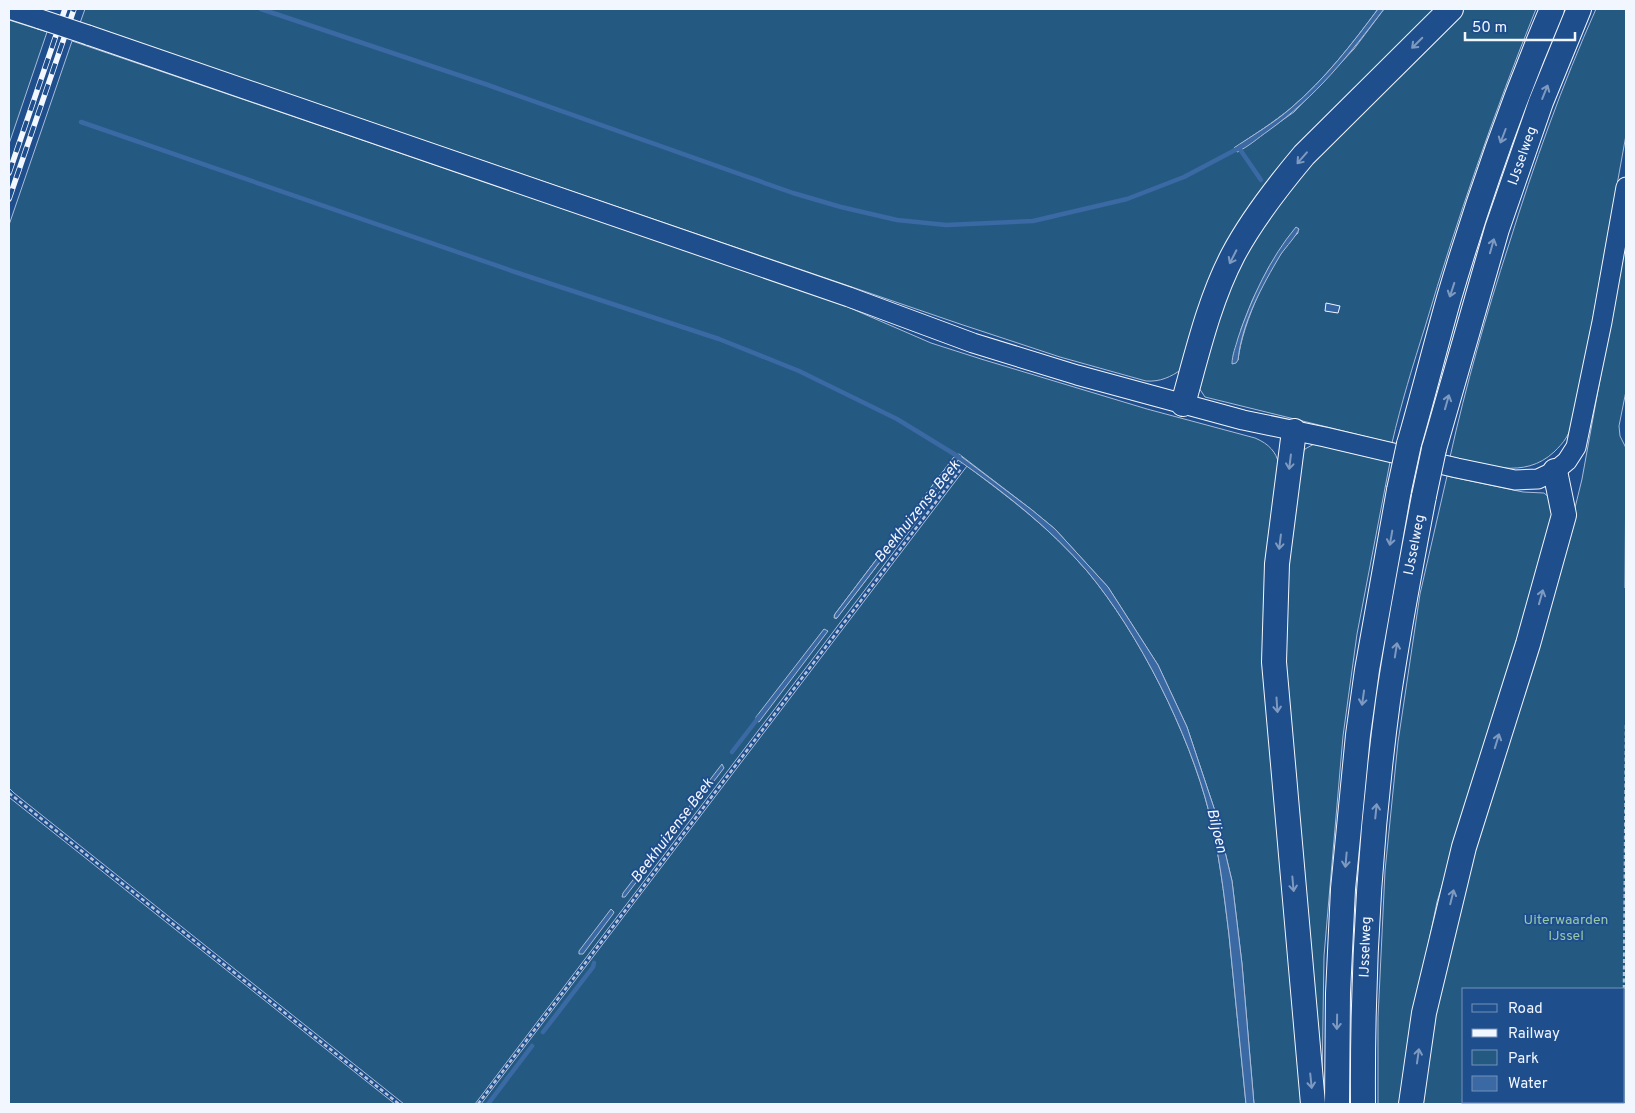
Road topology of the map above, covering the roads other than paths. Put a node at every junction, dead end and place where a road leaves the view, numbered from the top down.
1 (10, 9) edge
2 (1451, 9) edge
3 (1552, 9) edge
4 (1579, 9) edge
5 (1626, 187) edge
6 (1183, 404) junction
7 (1294, 431) junction
8 (1555, 471) junction
9 (1313, 1104) edge
10 (1336, 1104) edge
11 (1363, 1104) edge
12 (1411, 1104) edge

1 - 6 main road, bridge
2 -> 6 highway
3 -> 10 highway, IJsselweg, bridge
11 -> 4 highway, IJsselweg, bridge
5 - 8 main road
6 - 7 main road
7 - 8 main road
7 -> 9 highway
12 -> 8 highway

